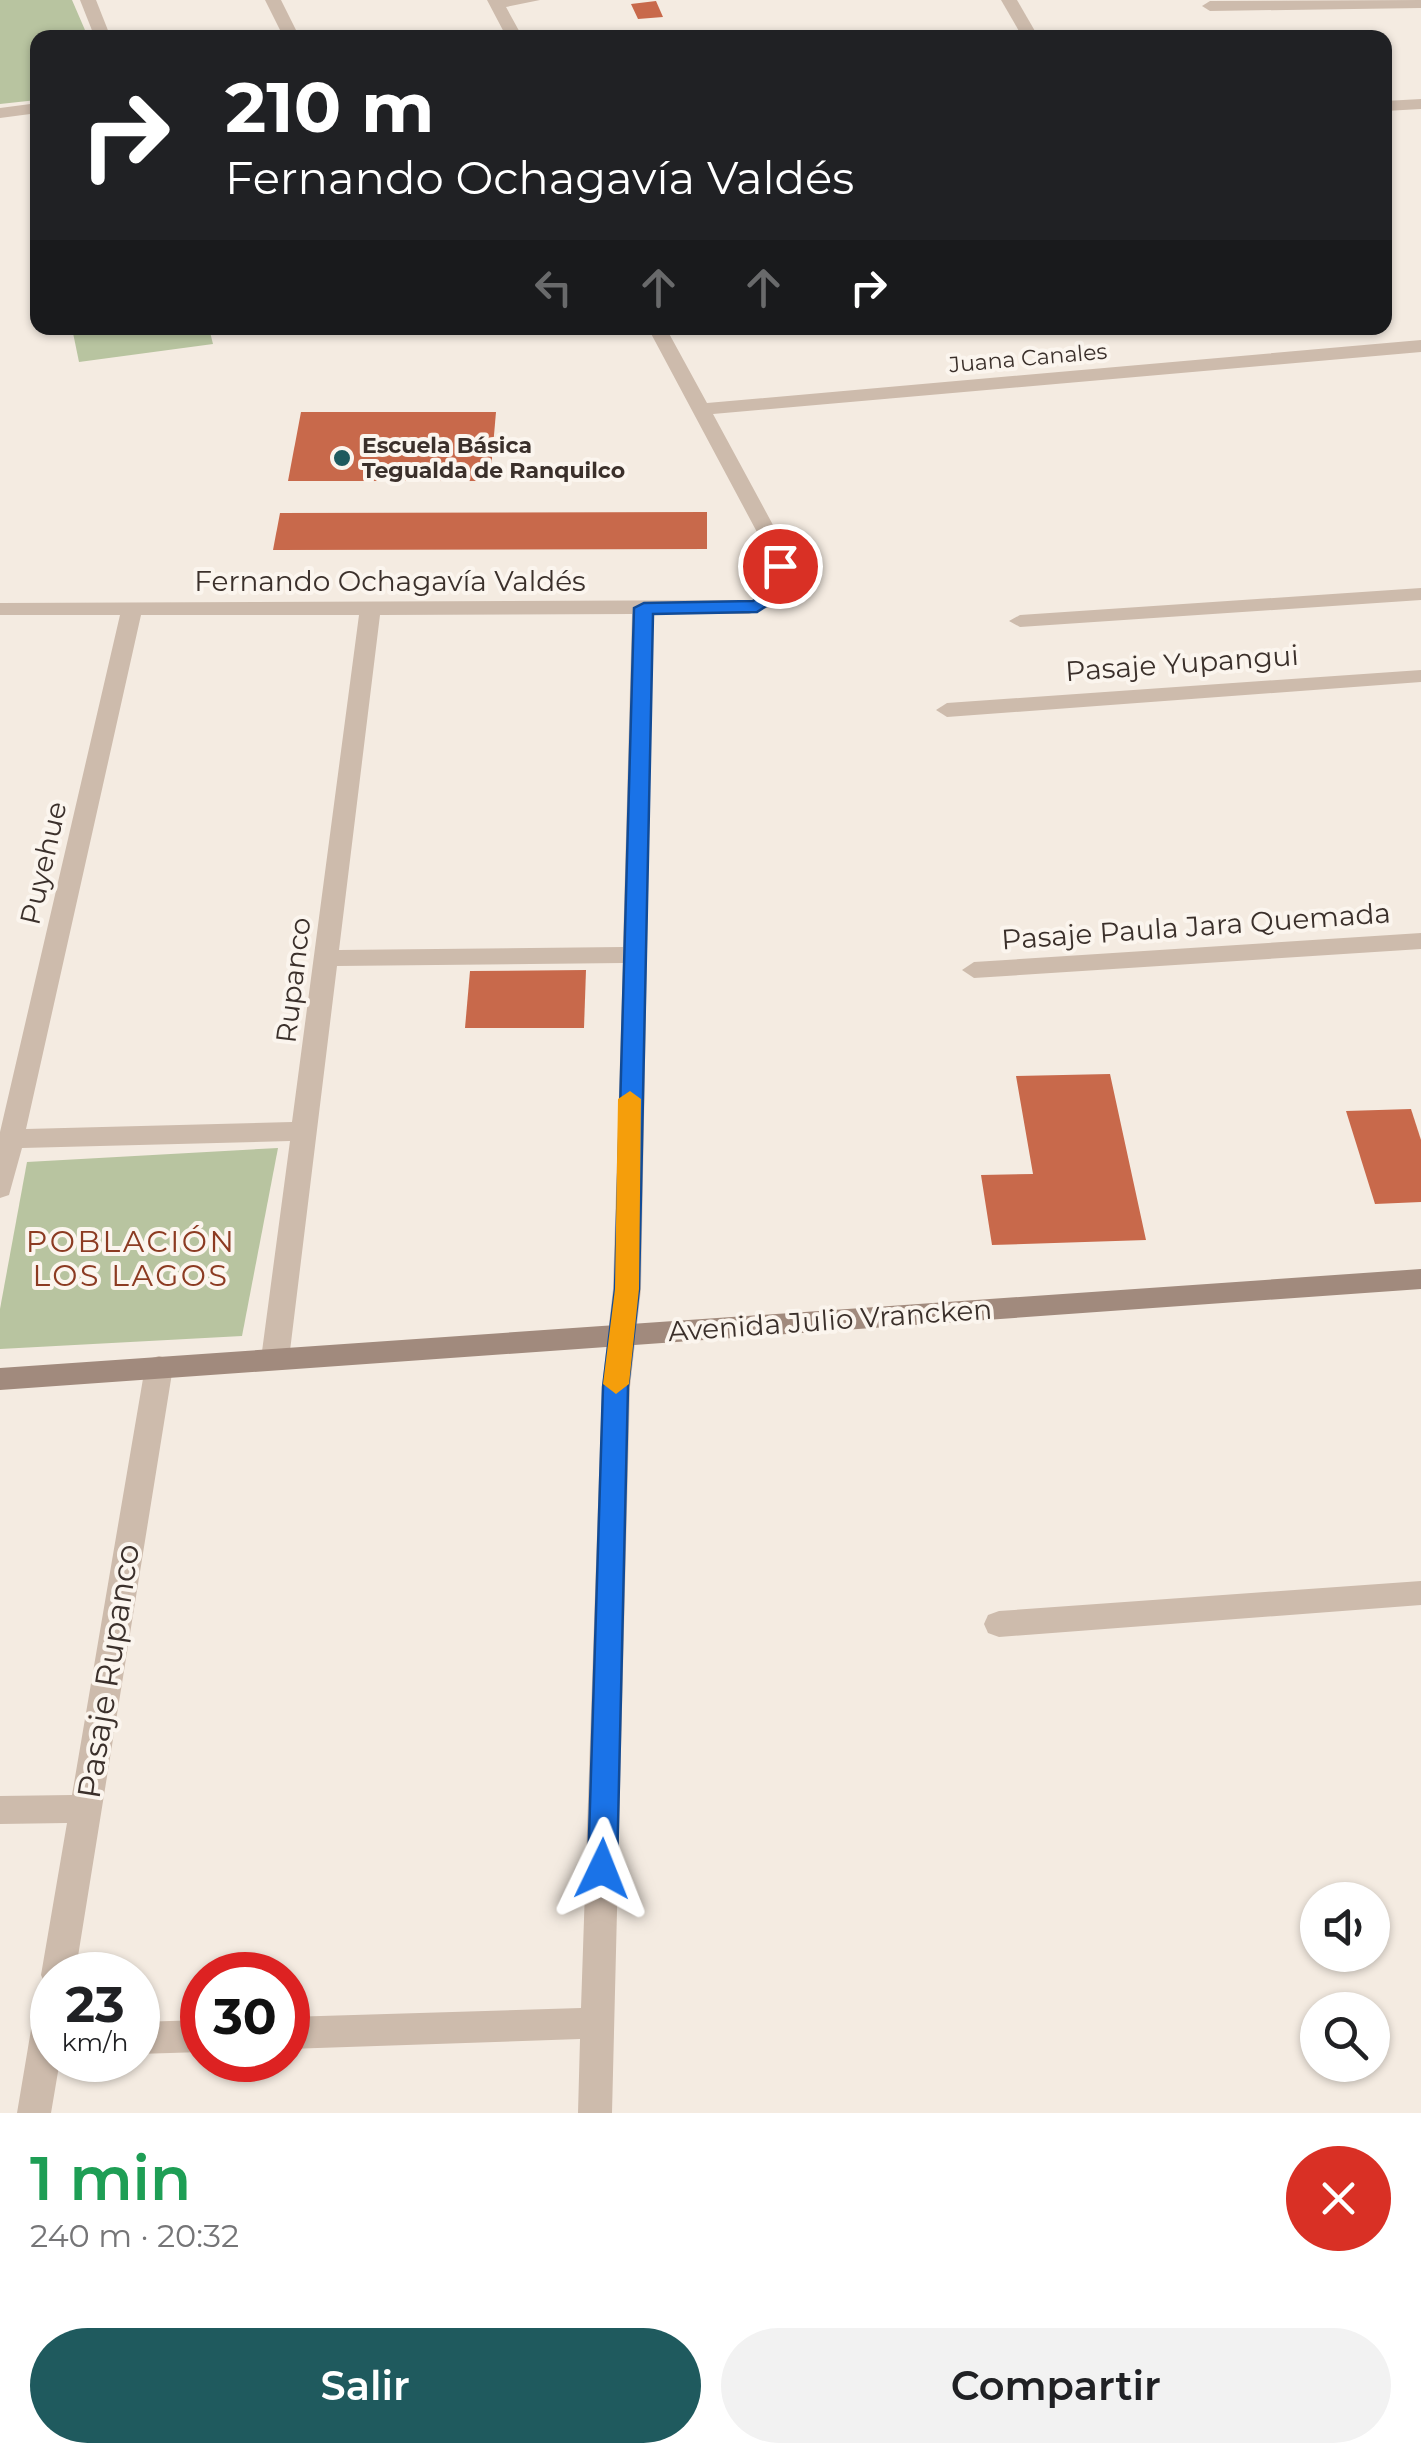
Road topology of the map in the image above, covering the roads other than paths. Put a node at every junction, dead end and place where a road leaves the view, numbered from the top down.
1 (88, 0) edge
2 (273, 0) edge
3 (532, 0) edge
4 (1009, 0) edge
5 (495, 1) edge
6 (1421, 3) edge
7 (1210, 6) dead end
8 (100, 30) edge
9 (288, 30) edge
10 (511, 30) edge
11 (1026, 30) edge
12 (1421, 104) edge
13 (1392, 106) edge
14 (30, 109) edge
15 (0, 113) edge
16 (661, 335) edge
17 (1421, 346) edge
18 (700, 409) junction
19 (1421, 594) edge
20 (644, 608) junction
21 (0, 609) edge
22 (132, 609) junction
23 (370, 609) junction
24 (1020, 621) dead end
25 (1421, 676) edge
26 (946, 710) dead end
27 (1421, 941) edge
28 (632, 955) junction
29 (326, 958) junction
30 (974, 970) dead end
31 (304, 1131) junction
32 (12, 1139) junction
33 (0, 1188) edge
34 (1421, 1279) edge
35 (622, 1334) junction
36 (275, 1359) junction
37 (158, 1368) junction
38 (0, 1378) edge
39 (1421, 1593) edge
40 (999, 1624) dead end
41 (86, 1808) junction
42 (0, 1810) edge
43 (62, 1952) edge
44 (598, 2023) junction
45 (310, 2032) edge
46 (41, 2082) edge
47 (34, 2113) edge
48 (595, 2113) edge

1 - 8 street
2 - 9 street
3 - 5 street
4 - 11 street
5 - 10 street
6 - 7 street
12 - 13 street
14 - 15 street
16 - 18 street
17 - 18 street, Juana Canales
18 - 20 street, Fernando Ochagavía Valdés
19 - 24 street
20 - 23 street, Fernando Ochagavía Valdés
20 - 28 street
21 - 22 street, Fernando Ochagavía Valdés
22 - 23 street, Fernando Ochagavía Valdés
22 - 32 street, Puyehue
23 - 29 street, Rupanco
25 - 26 street, Pasaje Yupangui
27 - 30 street, Pasaje Paula Jara Quemada
28 - 29 street
28 - 35 street
29 - 31 street, Rupanco
31 - 32 street
31 - 36 street, Rupanco
32 - 33 street, Puyehue
34 - 35 street, Avenida Julio Vrancken
35 - 36 street, Avenida Julio Vrancken
35 - 44 street
36 - 37 street, Avenida Julio Vrancken
37 - 38 street, Avenida Julio Vrancken
37 - 41 street, Pasaje Rupanco
39 - 40 street
41 - 42 street
41 - 43 street, Pasaje Rupanco
44 - 45 street
44 - 48 street
46 - 47 street

